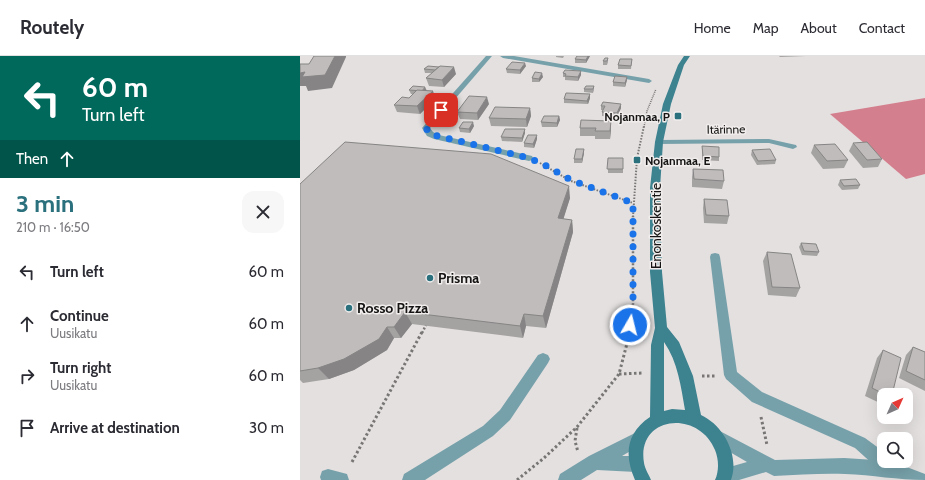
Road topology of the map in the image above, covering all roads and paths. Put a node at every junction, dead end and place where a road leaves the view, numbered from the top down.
1 (489, 56) edge
2 (503, 56) edge
3 (687, 56) edge
4 (649, 81) dead end
5 (658, 84) dead end
6 (658, 142) junction
7 (793, 147) dead end
8 (529, 158) joint
9 (633, 203) junction
10 (715, 257) dead end
11 (426, 325) edge
12 (661, 328) junction
13 (543, 359) dead end
14 (647, 373) dead end
15 (619, 374) junction
16 (731, 375) junction
17 (697, 376) dead end
18 (757, 397) junction
19 (694, 419) junction
20 (657, 420) junction
21 (577, 427) junction
22 (716, 436) junction
23 (639, 438) junction
24 (575, 441) dead end
25 (766, 442) dead end
26 (352, 462) dead end
27 (595, 462) junction
28 (636, 464) junction
29 (768, 464) junction
30 (891, 469) junction
31 (724, 478) edge
32 (410, 480) edge
33 (517, 480) edge
34 (566, 480) edge
35 (643, 480) edge
36 (921, 480) edge

1 - 8 street
2 - 4 street
3 - 6 main road, Enonkoskentie
5 - 9 path
6 - 7 street, Itärinne
6 - 12 main road, Enonkoskentie
8 - 9 path
9 - 15 path
10 - 16 street
11 - 26 path
12 - 19 main road
12 - 20 main road, Enonkoskentie
13 - 32 street
14 - 15 path
15 - 21 path
16 - 17 path
16 - 18 street
18 - 25 path
18 - 30 street
19 - 20 main road
19 - 22 main road
20 - 23 main road
21 - 24 path
21 - 33 path
22 - 29 street
22 - 31 main road
23 - 27 street
23 - 28 main road
27 - 28 street
27 - 34 street
28 - 35 main road
29 - 30 street
29 - 31 street
30 - 36 street

